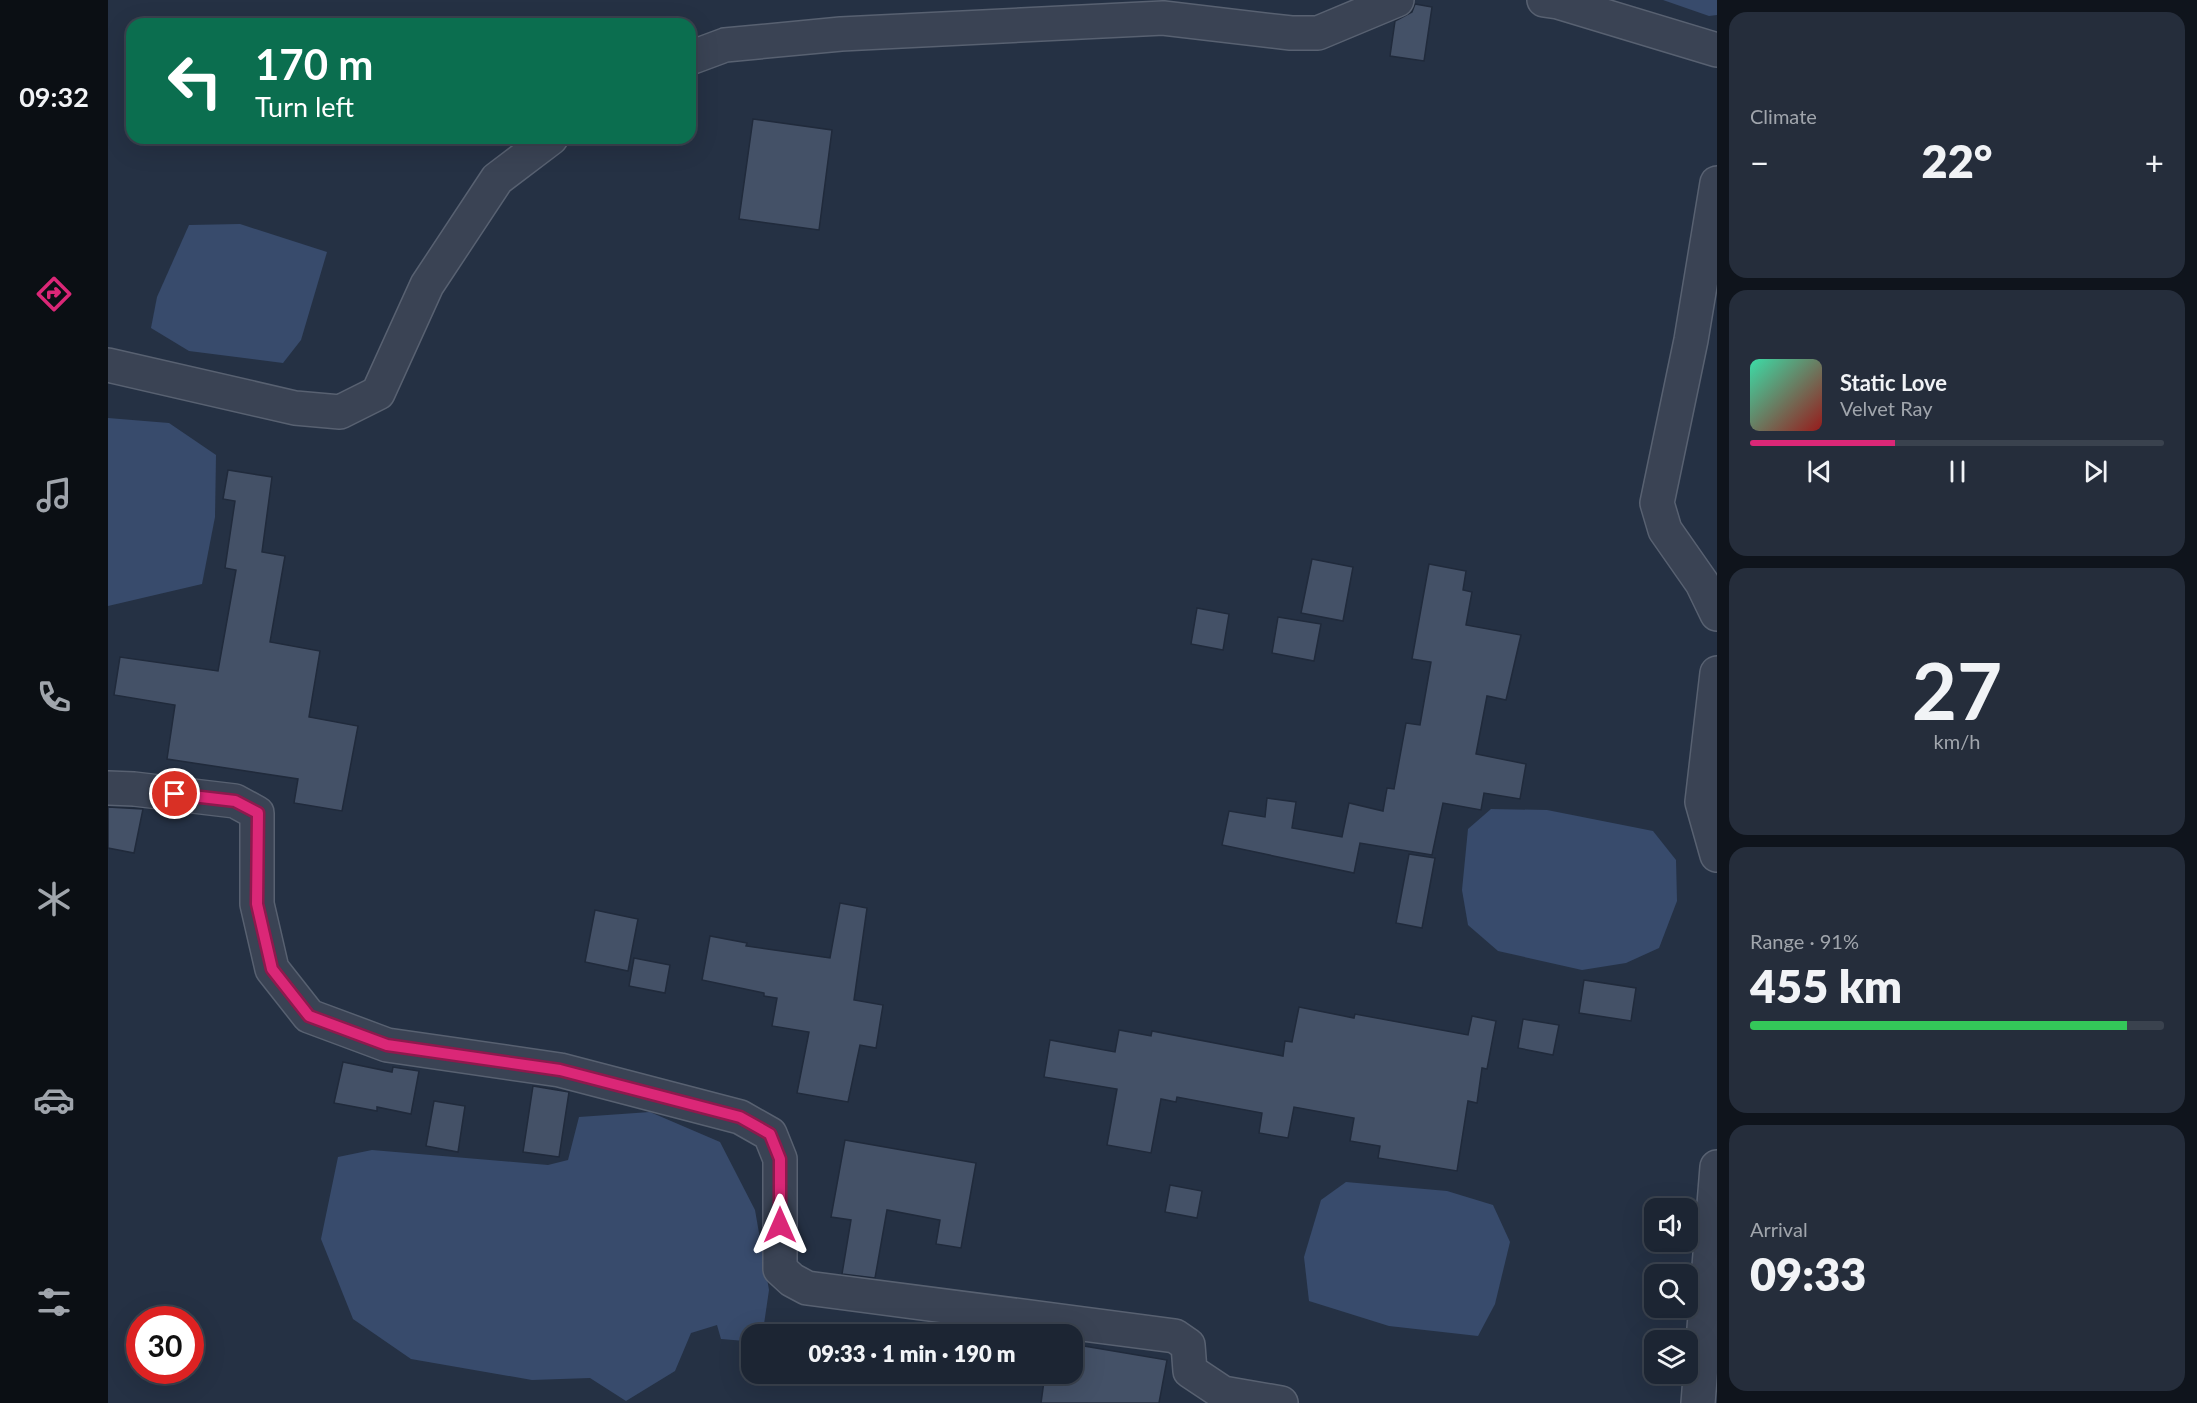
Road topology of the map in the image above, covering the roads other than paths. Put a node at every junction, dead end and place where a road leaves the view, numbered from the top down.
1 (1397, 0) edge
2 (1544, 0) edge
3 (1717, 50) edge
4 (696, 56) edge
5 (543, 144) edge
6 (1717, 183) edge
7 (108, 365) edge
8 (1717, 614) edge
9 (1717, 673) edge
10 (108, 788) edge
11 (1717, 855) edge
12 (1717, 1167) edge
13 (1281, 1403) edge
14 (1698, 1403) edge

1 - 4 street
2 - 3 street
5 - 7 street
6 - 8 street
9 - 11 street
10 - 13 street
12 - 14 street

